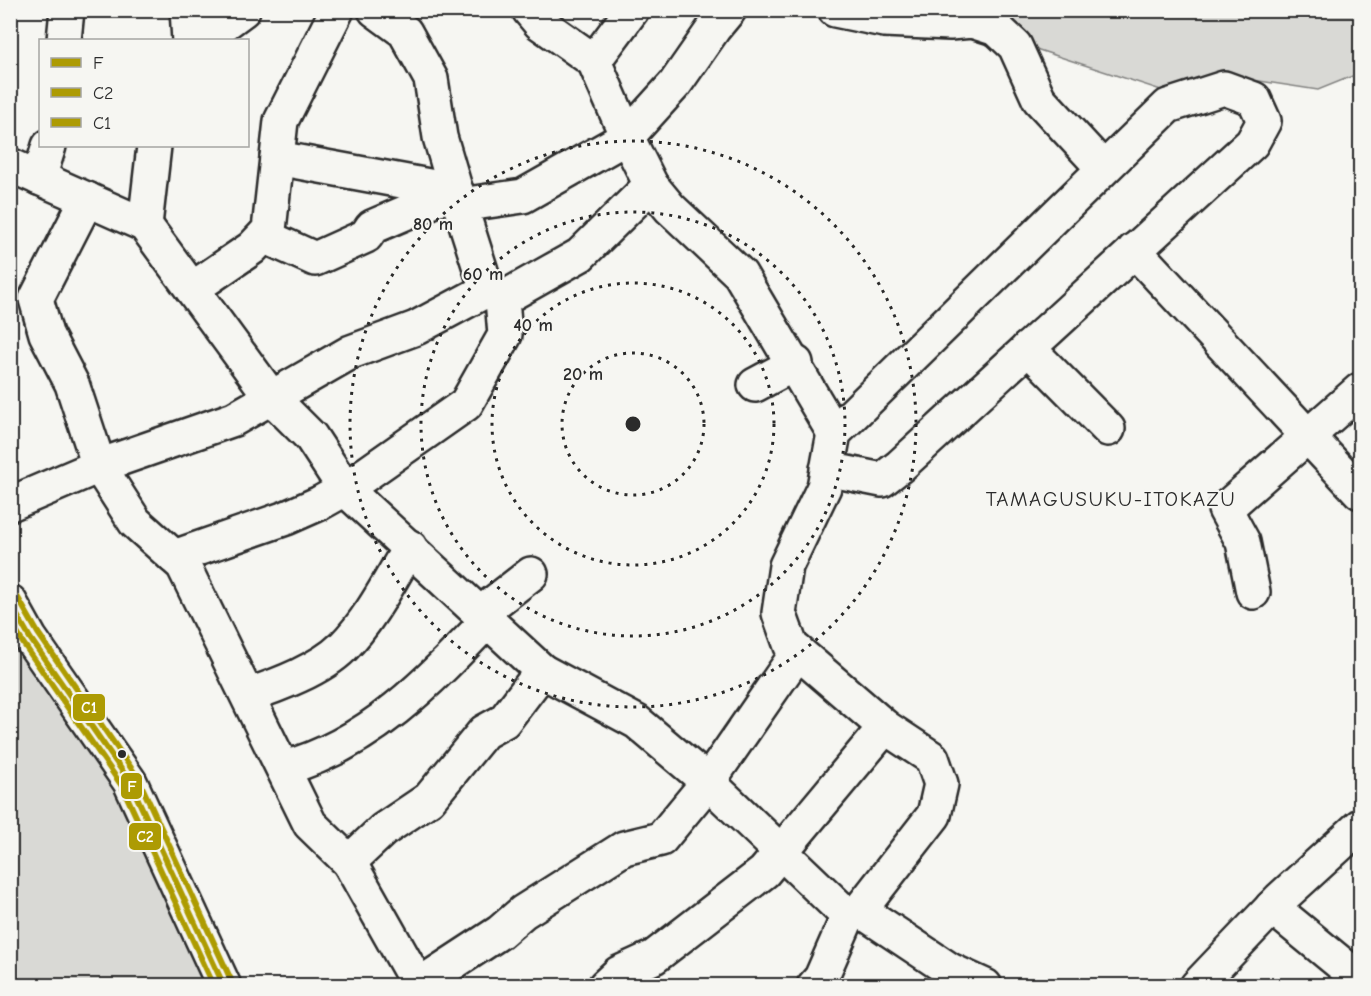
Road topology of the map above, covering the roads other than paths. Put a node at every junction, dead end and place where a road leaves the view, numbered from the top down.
1 (67, 10) edge
2 (243, 10) edge
3 (337, 10) edge
4 (375, 10) edge
5 (529, 10) edge
6 (632, 10) edge
7 (729, 10) edge
8 (835, 10) edge
9 (188, 29) edge
10 (64, 39) edge
11 (594, 61) junction
12 (627, 137) junction
13 (48, 147) edge
14 (154, 147) edge
15 (277, 158) junction
16 (1104, 168) junction
17 (25, 172) edge
18 (651, 185) junction
19 (458, 198) junction
20 (87, 199) junction
21 (145, 225) junction
22 (264, 236) junction
23 (1134, 250) junction
24 (192, 289) junction
25 (494, 294) junction
26 (1028, 348) junction
27 (796, 363) junction
28 (755, 386) dead end
29 (1360, 390) edge
30 (271, 397) junction
31 (1108, 429) dead end
32 (834, 433) junction
33 (1309, 436) junction
34 (99, 466) junction
35 (827, 469) junction
36 (345, 489) junction
37 (1360, 492) edge
38 (10, 504) edge
39 (410, 547) junction
40 (174, 557) junction
41 (531, 574) dead end
42 (1253, 592) dead end
43 (10, 602) edge
44 (484, 616) junction
45 (798, 652) junction
46 (542, 671) junction
47 (248, 695) junction
48 (885, 727) junction
49 (284, 768) junction
50 (708, 782) junction
51 (1360, 826) edge
52 (781, 854) junction
53 (349, 862) junction
54 (1272, 907) junction
55 (854, 913) junction
56 (657, 971) edge
57 (1356, 976) dead end
58 (946, 978) edge
59 (419, 985) edge
60 (224, 986) edge
61 (605, 986) edge
62 (814, 986) edge
63 (985, 986) edge
64 (1197, 986) edge

1 - 10 street
2 - 9 street
3 - 15 street
4 - 19 street
5 - 11 street
6 - 11 street
7 - 12 street
8 - 16 street
11 - 12 street
12 - 18 street
12 - 19 street
13 - 17 street
14 - 21 street
15 - 19 street
15 - 22 street
16 - 23 street
16 - 32 street
17 - 20 street
18 - 25 street
18 - 27 street
19 - 22 street
19 - 25 street
20 - 21 street
20 - 34 street
21 - 24 street
22 - 24 street
23 - 26 street
23 - 33 street
24 - 30 street
25 - 30 street
25 - 36 street
26 - 31 street
26 - 35 street
27 - 28 street
27 - 32 street
29 - 33 street
30 - 34 street
30 - 36 street
32 - 35 street
33 - 37 street
33 - 42 street
34 - 38 street
34 - 40 street
35 - 45 street
36 - 39 street
36 - 40 street
39 - 44 street
39 - 47 street
40 - 47 street
41 - 44 street
43 - 60 street
44 - 46 street
44 - 49 street
45 - 48 street
45 - 50 street
46 - 50 street
46 - 53 street
47 - 49 street
48 - 52 street
48 - 55 street
49 - 53 street
50 - 52 street
50 - 59 street
51 - 54 street
52 - 55 street
52 - 56 street
53 - 59 street
54 - 57 street
54 - 64 street
55 - 58 street
55 - 62 street
56 - 61 street
58 - 63 street

